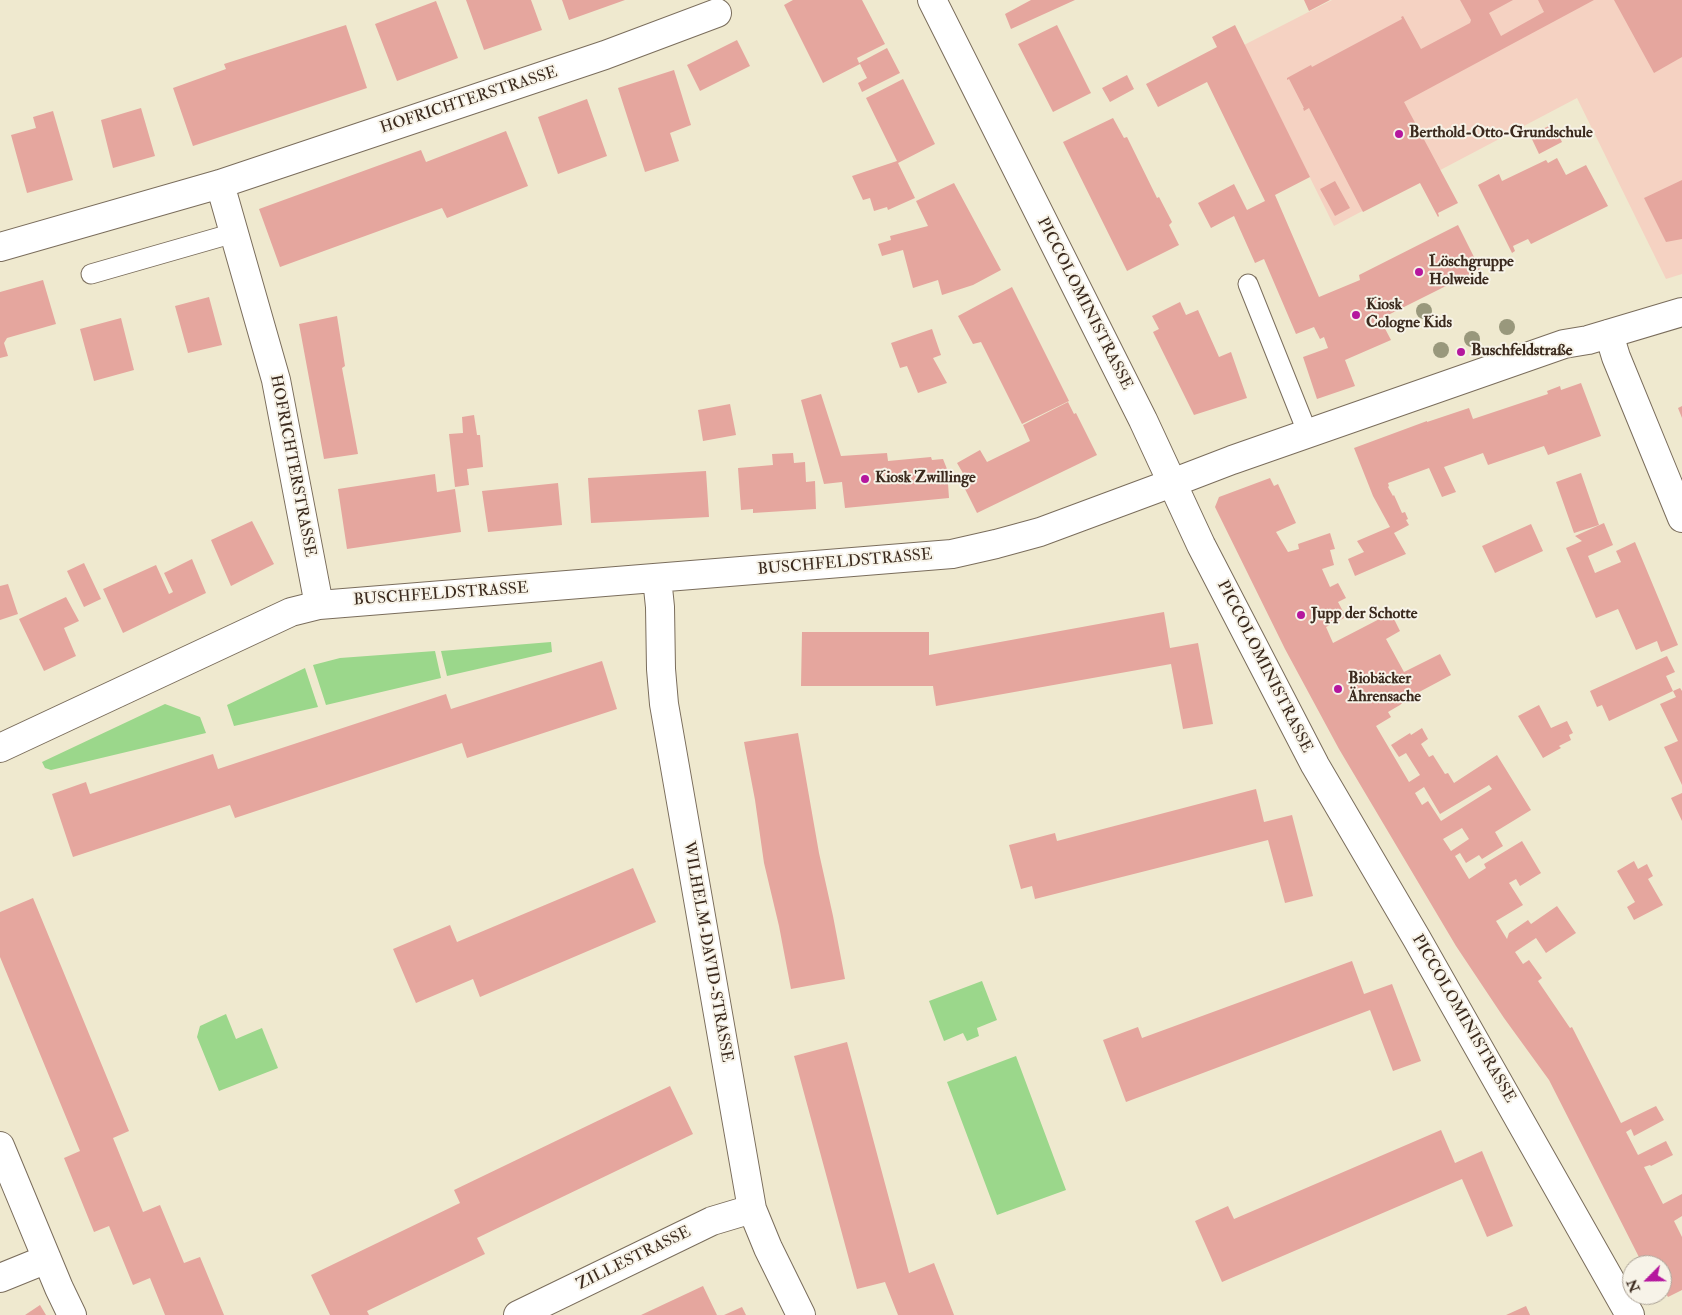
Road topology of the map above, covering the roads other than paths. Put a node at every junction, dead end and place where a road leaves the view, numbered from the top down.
1 (932, 0) edge
2 (717, 13) dead end
3 (220, 184) junction
4 (234, 233) junction
5 (0, 247) edge
6 (92, 274) dead end
7 (1248, 284) dead end
8 (1682, 312) edge
9 (1608, 334) junction
10 (1308, 434) junction
11 (1172, 483) junction
12 (1682, 518) edge
13 (657, 578) junction
14 (319, 605) junction
15 (0, 748) edge
16 (0, 1146) edge
17 (752, 1209) junction
18 (47, 1259) junction
19 (0, 1278) edge
20 (72, 1315) edge
21 (518, 1315) edge
22 (800, 1315) edge
23 (1630, 1315) edge

1 - 11 street, PICCOLOMINISTRASSE
2 - 3 street, HOFRICHTERSTRASSE
3 - 4 street, HOFRICHTERSTRASSE
3 - 5 street, HOFRICHTERSTRASSE
4 - 6 lane
4 - 14 street, HOFRICHTERSTRASSE
7 - 10 lane
8 - 9 street, BUSCHFELDSTRASSE
9 - 10 street, BUSCHFELDSTRASSE
9 - 12 street
10 - 11 street, BUSCHFELDSTRASSE
11 - 13 street, BUSCHFELDSTRASSE
11 - 23 street, PICCOLOMINISTRASSE
13 - 14 street, BUSCHFELDSTRASSE
13 - 17 street, WILHELM-DAVID-STRASSE
14 - 15 street, BUSCHFELDSTRASSE
16 - 18 street
17 - 21 street, ZILLESTRASSE
17 - 22 street, WILHELM-DAVID-STRASSE
18 - 19 street
18 - 20 street

